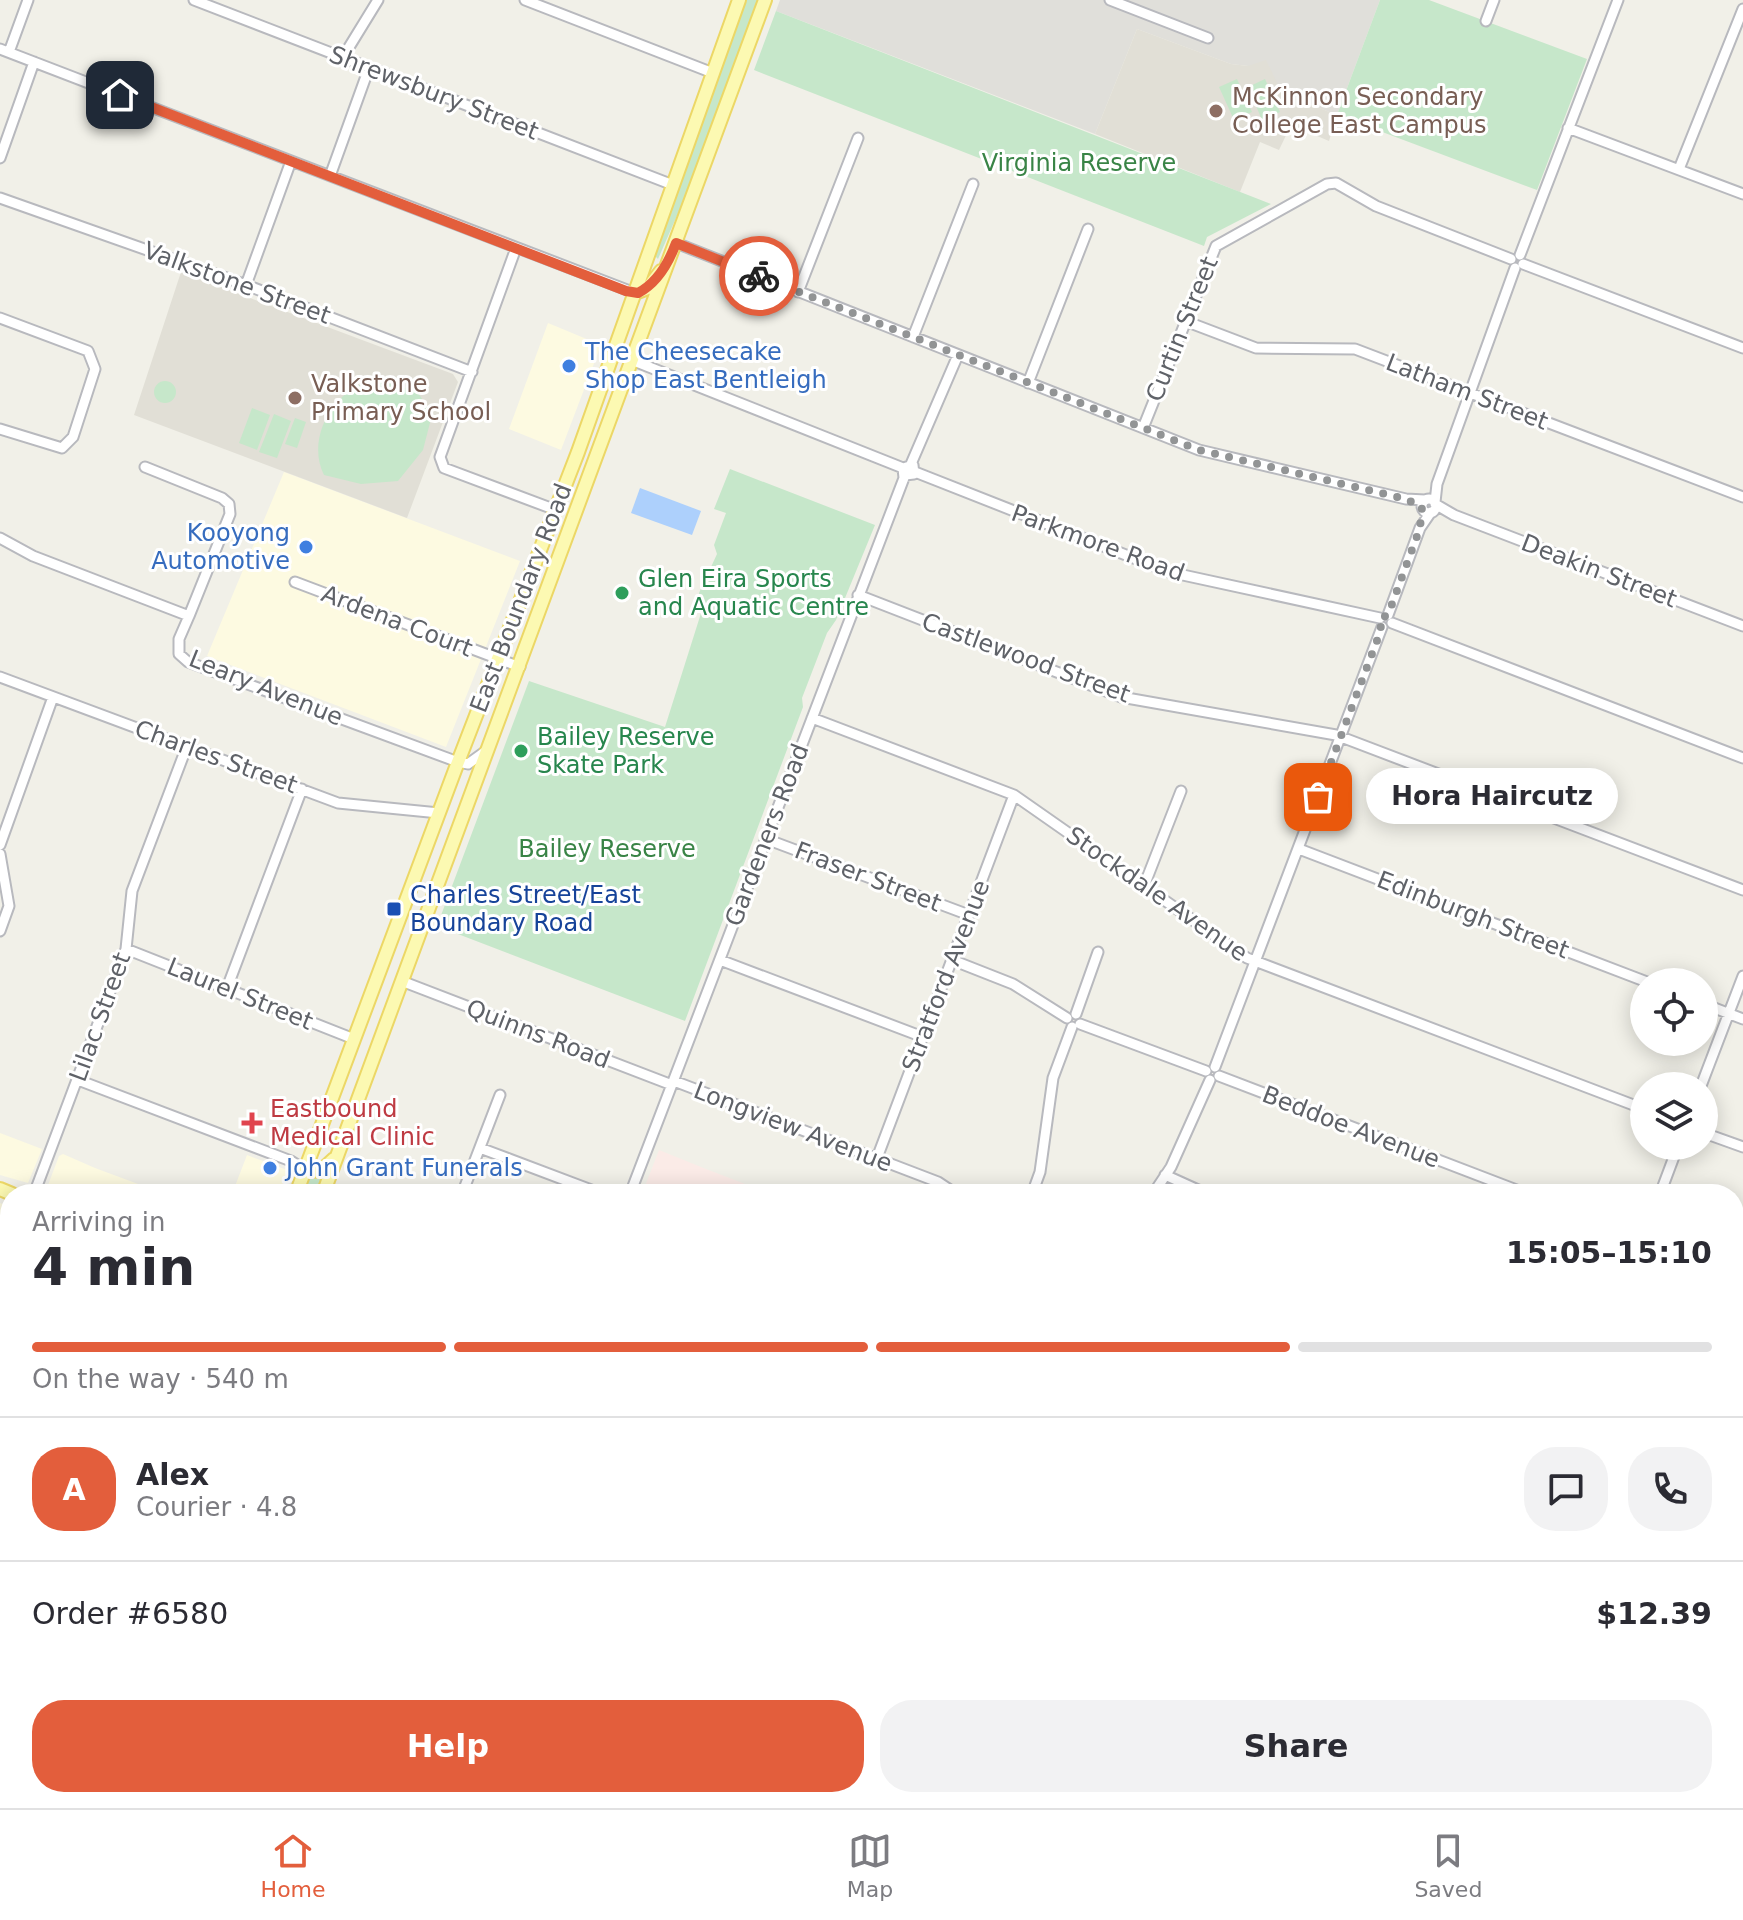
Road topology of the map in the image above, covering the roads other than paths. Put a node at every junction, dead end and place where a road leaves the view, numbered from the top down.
1 (28, 0) edge
2 (194, 0) edge
3 (378, 0) edge
4 (525, 0) edge
5 (739, 0) edge
6 (765, 0) edge
7 (1110, 0) edge
8 (1494, 0) edge
9 (1618, 0) edge
10 (1743, 9) edge
11 (1486, 21) dead end
12 (1732, 37) junction
13 (1208, 38) dead end
14 (1743, 41) edge
15 (4, 50) edge
16 (343, 57) junction
17 (34, 62) junction
18 (369, 68) junction
19 (713, 73) junction
20 (1568, 128) junction
21 (858, 138) dead end
22 (0, 158) edge
23 (291, 161) junction
24 (1679, 169) junction
25 (330, 176) junction
26 (973, 184) dead end
27 (673, 185) junction
28 (1743, 194) edge
29 (0, 198) edge
30 (1088, 229) dead end
31 (676, 243) junction
32 (516, 248) junction
33 (647, 259) junction
34 (1517, 262) junction
35 (669, 263) junction
36 (246, 285) junction
37 (798, 292) junction
38 (635, 293) junction
39 (0, 318) edge
40 (1185, 321) junction
41 (913, 337) junction
42 (1743, 348) edge
43 (958, 355) junction
44 (634, 361) junction
45 (472, 372) junction
46 (1028, 383) junction
47 (1471, 393) junction
48 (1143, 428) junction
49 (0, 429) edge
50 (145, 467) dead end
51 (908, 470) junction
52 (1743, 497) edge
53 (1429, 506) junction
54 (556, 510) junction
55 (0, 538) edge
56 (295, 582) dead end
57 (858, 595) junction
58 (189, 616) junction
59 (1385, 621) junction
60 (1743, 626) edge
61 (499, 659) junction
62 (520, 667) junction
63 (0, 677) edge
64 (53, 697) junction
65 (812, 718) junction
66 (1341, 737) junction
67 (187, 746) junction
68 (489, 749) junction
69 (1743, 758) edge
70 (458, 762) junction
71 (302, 789) junction
72 (1181, 791) dead end
73 (1014, 795) junction
74 (439, 813) junction
75 (766, 839) junction
76 (0, 845) edge
77 (1299, 849) junction
78 (0, 854) edge
79 (1144, 886) junction
80 (1743, 890) edge
81 (5, 905) edge
82 (969, 915) junction
83 (0, 931) edge
84 (126, 949) junction
85 (1098, 952) dead end
86 (720, 960) junction
87 (952, 960) junction
88 (1255, 962) junction
89 (1630, 976) edge
90 (1743, 976) edge
91 (404, 982) junction
92 (227, 988) junction
93 (1718, 1009) edge
94 (1729, 1013) junction
95 (1743, 1019) edge
96 (1074, 1021) junction
97 (923, 1037) junction
98 (354, 1039) junction
99 (1706, 1072) edge
100 (1212, 1074) junction
101 (78, 1080) junction
102 (673, 1083) junction
103 (500, 1095) dead end
104 (1630, 1104) edge
105 (1718, 1138) edge
106 (1743, 1147) edge
107 (480, 1148) junction
108 (312, 1153) junction
109 (336, 1156) junction
110 (877, 1158) junction
111 (1673, 1160) edge
112 (291, 1161) junction
113 (305, 1170) junction
114 (1165, 1175) junction
115 (38, 1184) edge
116 (300, 1184) edge
117 (326, 1184) edge
118 (466, 1184) edge
119 (575, 1184) edge
120 (634, 1184) edge
121 (941, 1184) edge
122 (1036, 1184) edge
123 (1159, 1184) edge
124 (1185, 1184) edge
125 (1501, 1184) edge
126 (1664, 1184) edge

1 - 15 street
2 - 16 street, Shrewsbury Street
3 - 16 street
4 - 19 street
5 - 19 main road, East Boundary Road
6 - 31 main road, East Boundary Road
7 - 13 street
8 - 11 street
9 - 20 street
10 - 12 street
12 - 14 street
12 - 24 street
15 - 17 street
16 - 18 street, Shrewsbury Street
17 - 22 street
17 - 23 street
18 - 25 street
18 - 27 street, Shrewsbury Street
19 - 27 main road, East Boundary Road
20 - 24 street
20 - 34 street
21 - 37 street
23 - 25 street
23 - 36 street
24 - 28 street
25 - 32 street
26 - 41 street
27 - 33 main road, East Boundary Road
29 - 36 street, Valkstone Street
30 - 46 street
31 - 35 main road, East Boundary Road
31 - 37 street, Deakin Street
32 - 38 street
32 - 45 street
33 - 35 main road
33 - 38 main road, East Boundary Road
34 - 40 street, Curtin Street
34 - 42 street
34 - 47 street
35 - 38 main road
35 - 44 main road, East Boundary Road
36 - 45 street, Valkstone Street
37 - 41 street, Deakin Street
38 - 54 main road, East Boundary Road
39 - 49 street
40 - 47 street, Latham Street
40 - 48 street, Curtin Street
41 - 43 street, Deakin Street
43 - 46 street, Deakin Street
43 - 51 street, Gardeners Road
44 - 51 street, Parkmore Road
44 - 62 main road, East Boundary Road
45 - 54 street
46 - 48 street, Deakin Street
47 - 52 street, Latham Street
47 - 53 street
48 - 53 street, Deakin Street
50 - 58 street
51 - 57 street, Gardeners Road
51 - 59 street, Parkmore Road
53 - 59 street
53 - 60 street, Deakin Street
54 - 61 main road, East Boundary Road
55 - 58 street, Leary Avenue
56 - 61 street, Ardena Court
57 - 65 street, Gardeners Road
57 - 66 street, Castlewood Street
58 - 70 street, Leary Avenue
59 - 66 street
59 - 69 street, Parkmore Road
61 - 62 street, Ardena Court
61 - 70 main road, East Boundary Road
62 - 68 main road, East Boundary Road
63 - 64 street, Charles Street
64 - 67 street, Charles Street
64 - 76 street
65 - 73 street, Stockdale Avenue
65 - 75 street, Gardeners Road
66 - 77 street
66 - 80 street, Castlewood Street
67 - 71 street, Charles Street
67 - 84 street, Lilac Street
68 - 70 street
68 - 91 main road, East Boundary Road
70 - 74 main road, East Boundary Road
71 - 74 street, Charles Street
71 - 92 street
72 - 79 street
73 - 79 street, Stockdale Avenue
73 - 82 street, Stratford Avenue
74 - 98 main road, East Boundary Road
75 - 82 street, Fraser Street
75 - 86 street, Gardeners Road
77 - 88 street
77 - 89 street, Edinburgh Street
78 - 81 street
79 - 88 street, Stockdale Avenue
81 - 83 street
82 - 87 street, Stratford Avenue
84 - 92 street, Laurel Street
84 - 101 street, Lilac Street
85 - 96 street
86 - 97 street
86 - 102 street, Gardeners Road
87 - 96 street, Beddoe Avenue
87 - 97 street, Stratford Avenue
88 - 100 street
88 - 104 street, Stockdale Avenue
90 - 94 street
91 - 102 street, Quinns Road
91 - 109 main road, East Boundary Road
92 - 98 street, Laurel Street
93 - 94 street
94 - 95 street
94 - 99 street
96 - 100 street, Beddoe Avenue
96 - 122 street
97 - 110 street, Stratford Avenue
98 - 108 main road, East Boundary Road
100 - 114 street
100 - 125 street, Beddoe Avenue
101 - 112 street
101 - 115 street, Lilac Street
102 - 110 street, Longview Avenue
102 - 120 street, Gardeners Road
103 - 107 street
105 - 106 street
107 - 118 street
107 - 119 street
108 - 112 street
108 - 113 main road, East Boundary Road
109 - 113 main road
109 - 117 main road, East Boundary Road
110 - 121 street, Longview Avenue
111 - 126 street
112 - 113 street
113 - 116 main road, East Boundary Road
114 - 123 street
114 - 124 street

